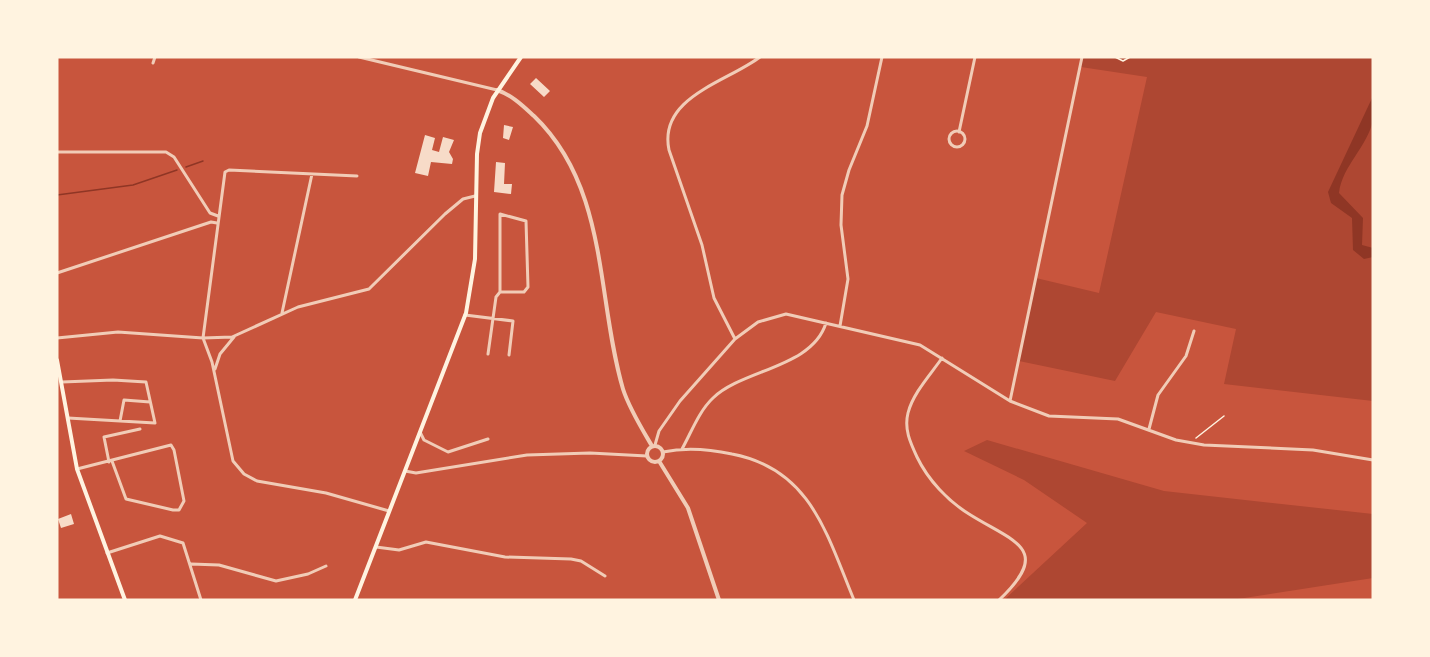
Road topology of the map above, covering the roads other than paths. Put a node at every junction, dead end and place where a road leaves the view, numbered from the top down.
1 (155, 57) edge
2 (359, 57) edge
3 (521, 57) edge
4 (760, 57) edge
5 (882, 57) edge
6 (975, 57) edge
7 (1082, 57) edge
8 (153, 63) dead end
9 (497, 90) junction
10 (959, 132) junction
11 (57, 152) edge
12 (312, 174) junction
13 (357, 176) dead end
14 (475, 196) junction
15 (218, 216) junction
16 (217, 223) junction
17 (57, 273) edge
18 (500, 292) junction
19 (282, 313) junction
20 (465, 315) junction
21 (492, 319) junction
22 (826, 322) junction
23 (840, 326) junction
24 (1194, 332) dead end
25 (235, 336) junction
26 (57, 338) edge
27 (203, 338) junction
28 (735, 339) junction
29 (488, 354) dead end
30 (509, 355) dead end
31 (942, 358) junction
32 (57, 360) edge
33 (214, 371) junction
34 (62, 382) junction
35 (1010, 401) junction
36 (150, 402) junction
37 (68, 418) junction
38 (120, 421) junction
39 (140, 429) dead end
40 (1149, 429) junction
41 (420, 432) junction
42 (488, 439) dead end
43 (654, 446) junction
44 (682, 450) junction
45 (663, 452) junction
46 (647, 456) junction
47 (1373, 460) edge
48 (659, 461) junction
49 (110, 462) junction
50 (77, 469) junction
51 (405, 471) junction
52 (390, 511) junction
53 (376, 547) junction
54 (107, 552) junction
55 (191, 564) junction
56 (326, 566) dead end
57 (605, 576) dead end
58 (125, 600) edge
59 (201, 600) edge
60 (355, 600) edge
61 (719, 600) edge
62 (854, 600) edge
63 (999, 600) edge

1 - 8 street
2 - 9 street
3 - 9 main road
4 - 28 street
5 - 23 street
6 - 10 street
7 - 35 street
9 - 14 main road
9 - 43 street
10 - 10 street
11 - 15 street
12 - 13 street
12 - 15 street
12 - 19 street
14 - 19 street
14 - 20 main road
15 - 16 street
16 - 17 street
16 - 27 street
18 - 18 street
18 - 21 street
19 - 25 street
20 - 21 street
20 - 41 main road
21 - 29 street
21 - 30 street
22 - 23 street
22 - 28 street
22 - 44 street
23 - 31 street
24 - 40 street
25 - 27 street
25 - 33 street
26 - 27 street
27 - 33 street
28 - 43 street
31 - 35 street
31 - 63 street
32 - 34 main road
33 - 52 street
34 - 36 street
34 - 37 main road
35 - 40 street
36 - 38 street
36 - 38 street
37 - 38 street
37 - 50 main road
39 - 49 street
40 - 47 street
41 - 42 street
41 - 51 main road
43 - 45 street
43 - 46 street
44 - 45 street
44 - 62 street
45 - 48 street
46 - 48 street
46 - 51 street
48 - 61 street
49 - 49 street
49 - 50 street
50 - 54 main road
51 - 52 main road
52 - 53 main road
53 - 57 street
53 - 60 main road
54 - 55 street
54 - 58 main road
55 - 56 street
55 - 59 street

